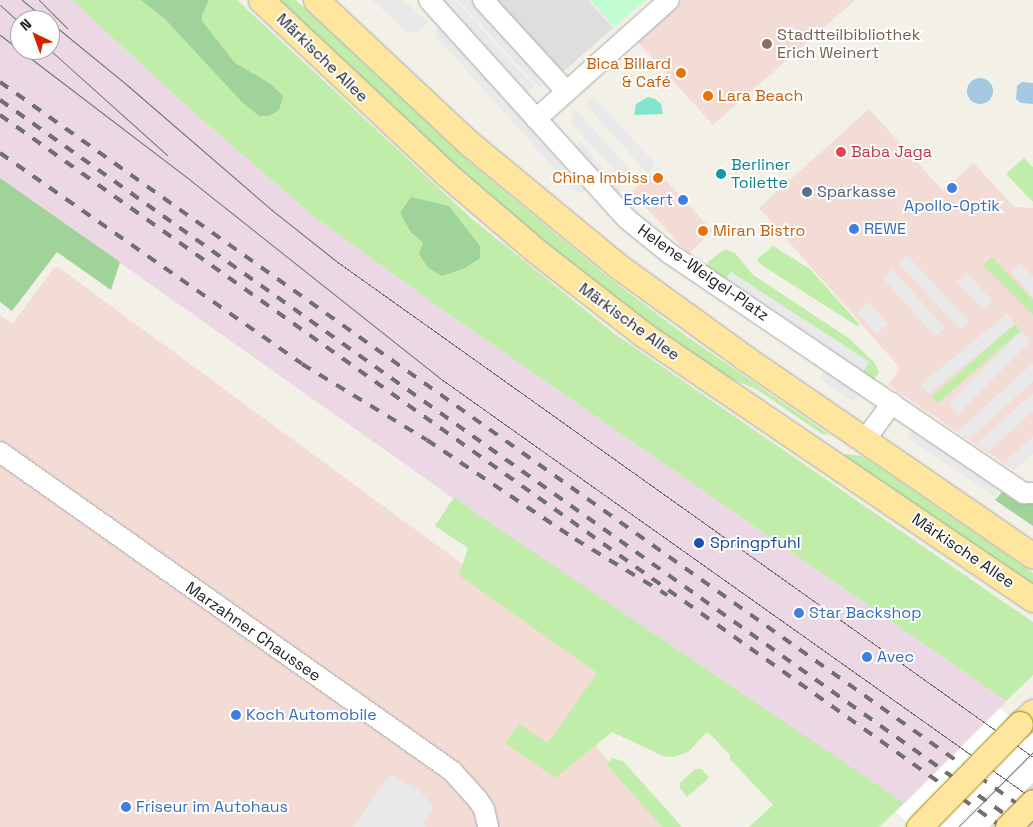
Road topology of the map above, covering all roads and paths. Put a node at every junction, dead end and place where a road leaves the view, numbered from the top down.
1 (261, 0) edge
2 (316, 0) edge
3 (483, 0) edge
4 (669, 0) edge
5 (432, 4) edge
6 (566, 91) junction
7 (536, 119) junction
8 (719, 385) junction
9 (892, 403) junction
10 (865, 440) junction
11 (0, 452) edge
12 (1033, 494) edge
13 (1033, 556) edge
14 (1033, 599) edge
15 (1027, 718) edge
16 (1033, 802) edge
17 (488, 827) edge
18 (919, 827) edge
19 (1008, 827) edge

1 - 8 main road, Märkische Allee
2 - 10 main road
3 - 6 street
4 - 6 street
5 - 7 street, Helene-Weigel-Platz
6 - 7 street
7 - 9 street, Helene-Weigel-Platz
8 - 10 main road
8 - 14 main road, Märkische Allee
9 - 10 street
9 - 12 street, Helene-Weigel-Platz
10 - 13 main road
11 - 17 street, Marzahner Chaussee
15 - 18 main road, bridge
16 - 19 main road, bridge

